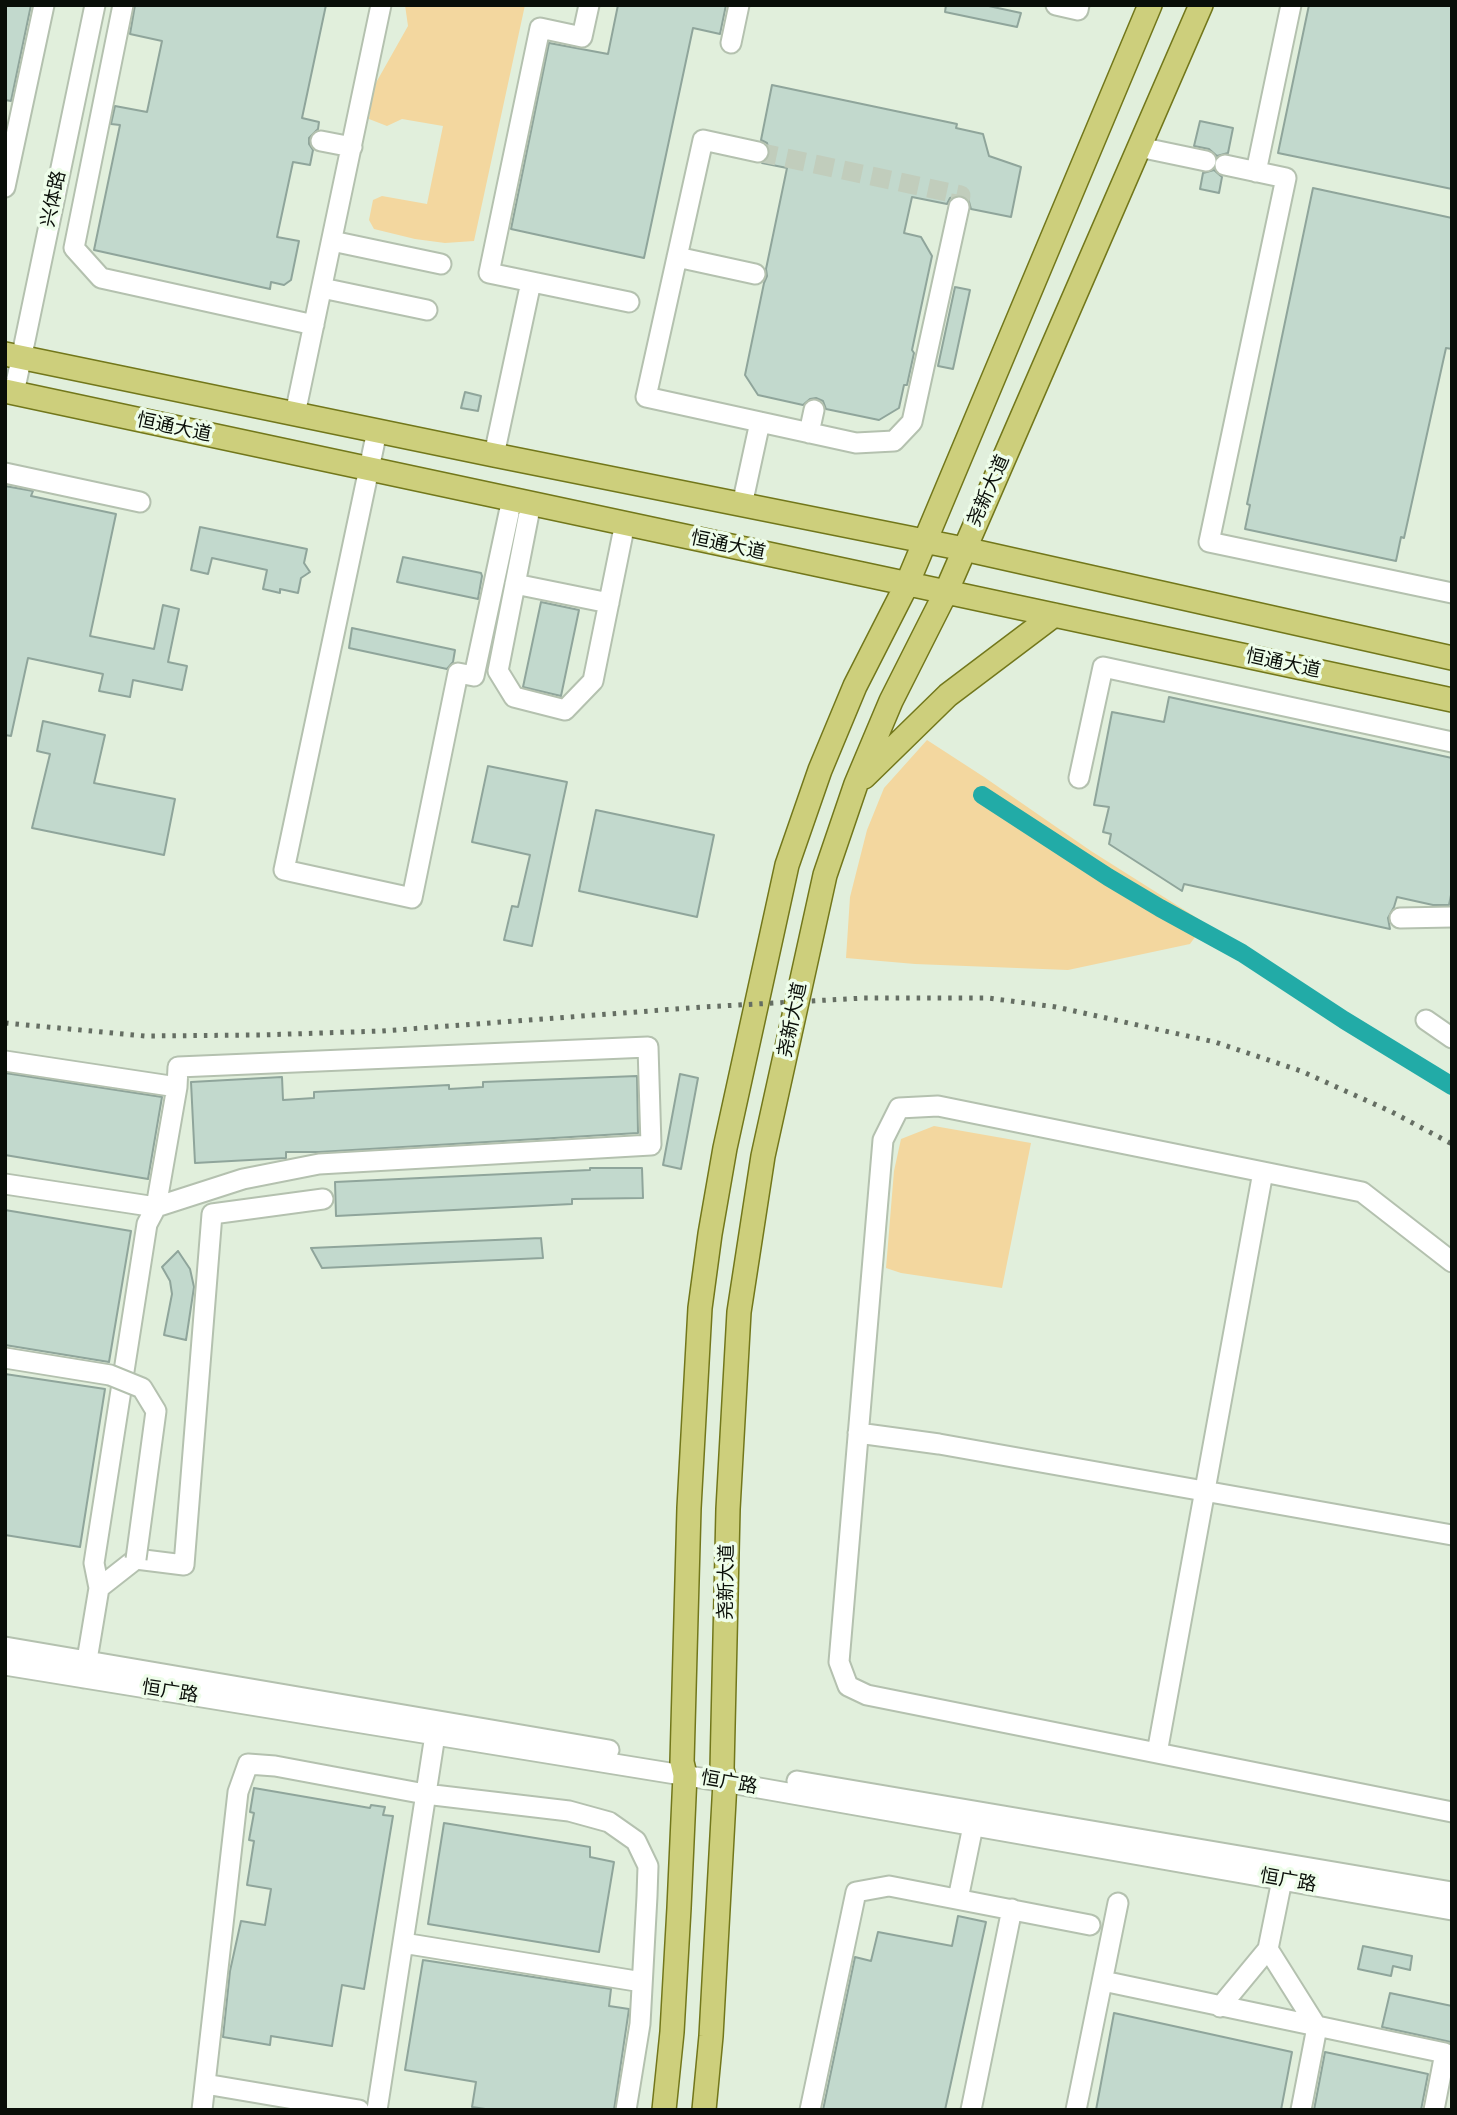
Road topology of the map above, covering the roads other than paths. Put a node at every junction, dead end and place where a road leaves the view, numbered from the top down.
1 (44, 5) edge
2 (95, 5) edge
3 (123, 5) edge
4 (382, 5) edge
5 (589, 5) edge
6 (739, 5) edge
7 (1056, 5) edge
8 (1079, 5) edge
9 (1150, 5) edge
10 (1201, 5) edge
11 (1291, 5) edge
12 (731, 43) dead end
13 (321, 141) dead end
14 (352, 147) junction
15 (1139, 147) junction
16 (758, 152) tunnel mouth
17 (1256, 172) junction
18 (5, 187) edge
19 (959, 207) dead end
20 (332, 241) junction
21 (677, 257) junction
22 (441, 264) dead end
23 (755, 274) dead end
24 (531, 282) junction
25 (322, 288) junction
26 (629, 302) dead end
27 (427, 310) dead end
28 (314, 325) junction
29 (13, 356) edge
30 (9, 392) edge
31 (814, 410) dead end
32 (295, 414) junction
33 (760, 422) junction
34 (377, 431) junction
35 (809, 433) junction
36 (494, 456) junction
37 (370, 469) junction
38 (5, 473) edge
39 (521, 501) junction
40 (139, 502) dead end
41 (742, 505) junction
42 (625, 523) junction
43 (924, 541) junction
44 (964, 549) junction
45 (515, 583) junction
46 (907, 584) junction
47 (946, 592) junction
48 (1452, 593) edge
49 (609, 603) junction
50 (1054, 615) junction
51 (1452, 658) edge
52 (1452, 700) edge
53 (1452, 741) edge
54 (1079, 778) dead end
55 (856, 784) junction
56 (1452, 916) edge
57 (1400, 918) dead end
58 (1426, 1020) dead end
59 (1452, 1038) edge
60 (5, 1061) edge
61 (177, 1087) junction
62 (1263, 1172) junction
63 (5, 1184) edge
64 (323, 1199) dead end
65 (156, 1207) junction
66 (1452, 1262) edge
67 (5, 1358) edge
68 (858, 1433) junction
69 (1205, 1491) junction
70 (1452, 1535) edge
71 (135, 1559) junction
72 (99, 1588) junction
73 (5, 1647) edge
74 (5, 1665) edge
75 (85, 1670) junction
76 (435, 1735) junction
77 (1157, 1753) junction
78 (683, 1769) junction
79 (724, 1775) junction
80 (425, 1794) junction
81 (1452, 1812) edge
82 (973, 1826) junction
83 (1282, 1880) junction
84 (1452, 1892) edge
85 (958, 1899) junction
86 (1118, 1903) dead end
87 (1012, 1909) junction
88 (1452, 1910) edge
89 (1090, 1925) dead end
90 (403, 1943) junction
91 (1268, 1949) junction
92 (1103, 1981) junction
93 (642, 1982) junction
94 (1220, 2007) junction
95 (1317, 2027) junction
96 (205, 2084) junction
97 (202, 2110) edge
98 (359, 2110) edge
99 (377, 2110) edge
100 (626, 2110) edge
101 (664, 2110) edge
102 (704, 2110) edge
103 (810, 2110) edge
104 (971, 2110) edge
105 (1076, 2110) edge
106 (1301, 2110) edge
107 (1434, 2110) edge

1 - 18 street
2 - 29 street, 兴体路
3 - 28 street
4 - 14 street
5 - 24 street
6 - 12 street
7 - 8 street
9 - 43 main road, 尧新大道
10 - 15 main road, 尧新大道
11 - 17 street
13 - 14 street
14 - 20 street
15 - 17 street
15 - 44 main road, 尧新大道
16 - 21 street
17 - 48 street
19 - 35 street
20 - 22 street
20 - 25 street
21 - 23 street
21 - 33 street
24 - 26 street
24 - 36 street
25 - 27 street
25 - 28 street
28 - 32 street
29 - 30 street, 兴体路
29 - 32 main road, 恒通大道
30 - 37 main road, 恒通大道
31 - 35 street
32 - 34 main road, 恒通大道
33 - 35 street
33 - 41 street
34 - 36 main road, 恒通大道
34 - 37 street
36 - 41 main road, 恒通大道
37 - 39 main road, 恒通大道
37 - 39 street
38 - 40 street
39 - 42 main road, 恒通大道
39 - 45 street
41 - 43 main road, 恒通大道
42 - 46 main road, 恒通大道
42 - 49 street
43 - 44 main road, 恒通大道
43 - 46 main road, 尧新大道
44 - 47 main road, 尧新大道
44 - 51 main road, 恒通大道
45 - 49 street
45 - 49 street
46 - 47 main road, 恒通大道
46 - 78 main road, 尧新大道
47 - 50 main road, 恒通大道
47 - 55 main road, 尧新大道
50 - 52 main road, 恒通大道
50 - 55 main road
53 - 54 street
55 - 79 main road, 尧新大道
56 - 57 street
58 - 59 street
60 - 61 street
61 - 65 street
61 - 65 street
62 - 66 street
62 - 68 street
62 - 69 street
63 - 65 street
64 - 71 street
65 - 72 street
67 - 71 street, bridge
68 - 69 street
68 - 77 street
69 - 70 street
69 - 77 street
71 - 72 street
72 - 75 street
73 - 75 street, 恒广路
74 - 75 street, 恒广路
75 - 76 street, 恒广路
75 - 78 street, 恒广路
76 - 78 street, 恒广路
76 - 80 street
77 - 81 street
78 - 79 street, 恒广路
78 - 101 main road, 尧新大道
79 - 82 street, 恒广路
79 - 84 street, 恒广路
79 - 102 main road, 尧新大道
80 - 90 street
80 - 93 street
80 - 96 street
82 - 83 street, 恒广路
82 - 85 street
83 - 88 street, 恒广路
83 - 91 street
85 - 87 street
85 - 103 street
86 - 92 street
87 - 89 street
87 - 104 street
90 - 93 street
90 - 99 street
91 - 94 street
91 - 95 street
92 - 94 street
92 - 105 street
93 - 100 street
94 - 95 street
95 - 106 street
95 - 107 street
96 - 97 street
96 - 98 street

